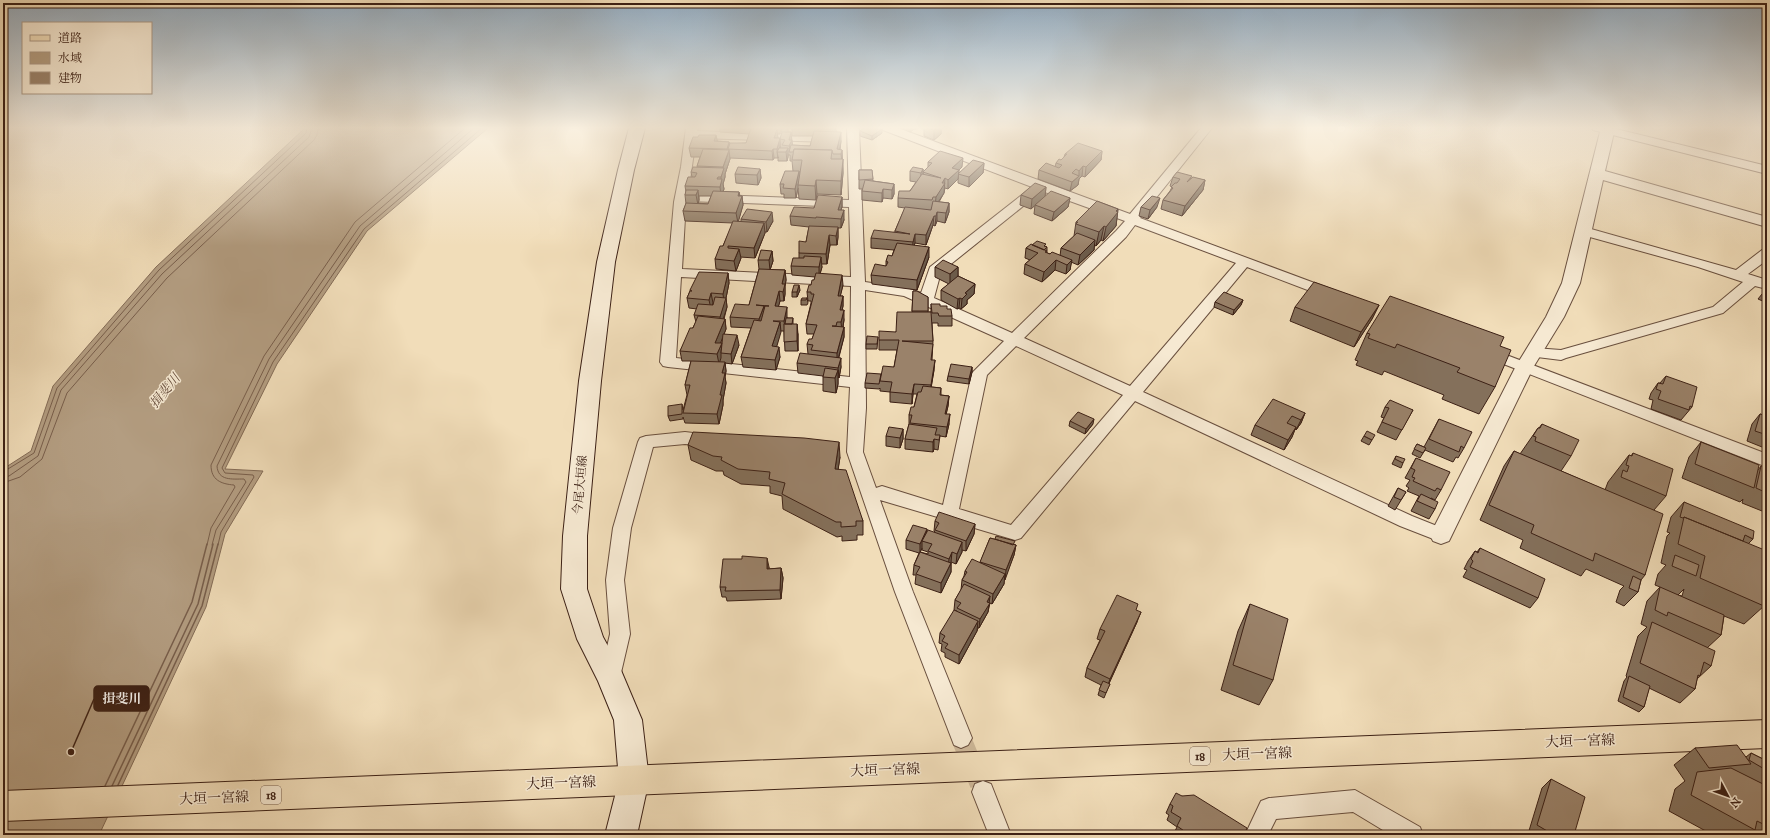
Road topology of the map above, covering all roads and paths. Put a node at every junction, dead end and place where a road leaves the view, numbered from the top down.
1 (627, 167) edge
2 (687, 167) edge
3 (854, 167) edge
4 (996, 167) edge
5 (1175, 167) edge
6 (1598, 167) edge
7 (1755, 167) edge
8 (1767, 170) edge
9 (1597, 173) junction
10 (1041, 186) junction
11 (681, 197) junction
12 (856, 204) junction
13 (1132, 220) junction
14 (1767, 222) edge
15 (1584, 231) junction
16 (1767, 253) edge
17 (1245, 261) junction
18 (674, 273) junction
19 (1745, 278) junction
20 (858, 284) junction
21 (1767, 285) edge
22 (1340, 297) edge
23 (926, 300) junction
24 (1014, 341) junction
25 (1473, 347) edge
26 (1530, 360) junction
27 (858, 383) junction
28 (1134, 394) junction
29 (732, 442) edge
30 (1767, 460) edge
31 (870, 496) junction
32 (950, 513) junction
33 (1441, 535) joint
34 (610, 678) junction
35 (1767, 734) edge
36 (962, 738) tunnel mouth
37 (634, 780) junction
38 (983, 792) tunnel mouth
39 (3, 806) edge
40 (621, 835) edge
41 (1000, 835) edge
42 (1256, 835) edge
43 (1412, 835) edge

1 - 34 main road, 今尾大垣線
2 - 11 street
3 - 12 street
4 - 10 street
5 - 13 street
6 - 9 street
7 - 8 street
9 - 14 street
9 - 15 street
10 - 13 street
10 - 23 street
11 - 12 street
11 - 18 street
12 - 20 street
13 - 17 street
13 - 24 street
15 - 19 street
15 - 26 street
16 - 19 street
17 - 22 street
17 - 28 street
18 - 20 street
18 - 27 street
19 - 21 street
19 - 26 street
20 - 23 street
20 - 27 street
23 - 24 street
24 - 28 street
24 - 32 street
25 - 26 street
26 - 30 street
26 - 33 street
27 - 31 street
28 - 32 street
28 - 33 street
29 - 34 street
31 - 32 street
31 - 36 street
34 - 37 main road, 今尾大垣線
35 - 37 main road, 大垣一宮線 / 18
37 - 39 main road, 大垣一宮線 / 18
37 - 40 main road, 今尾大垣線
38 - 41 street
42 - 43 street

